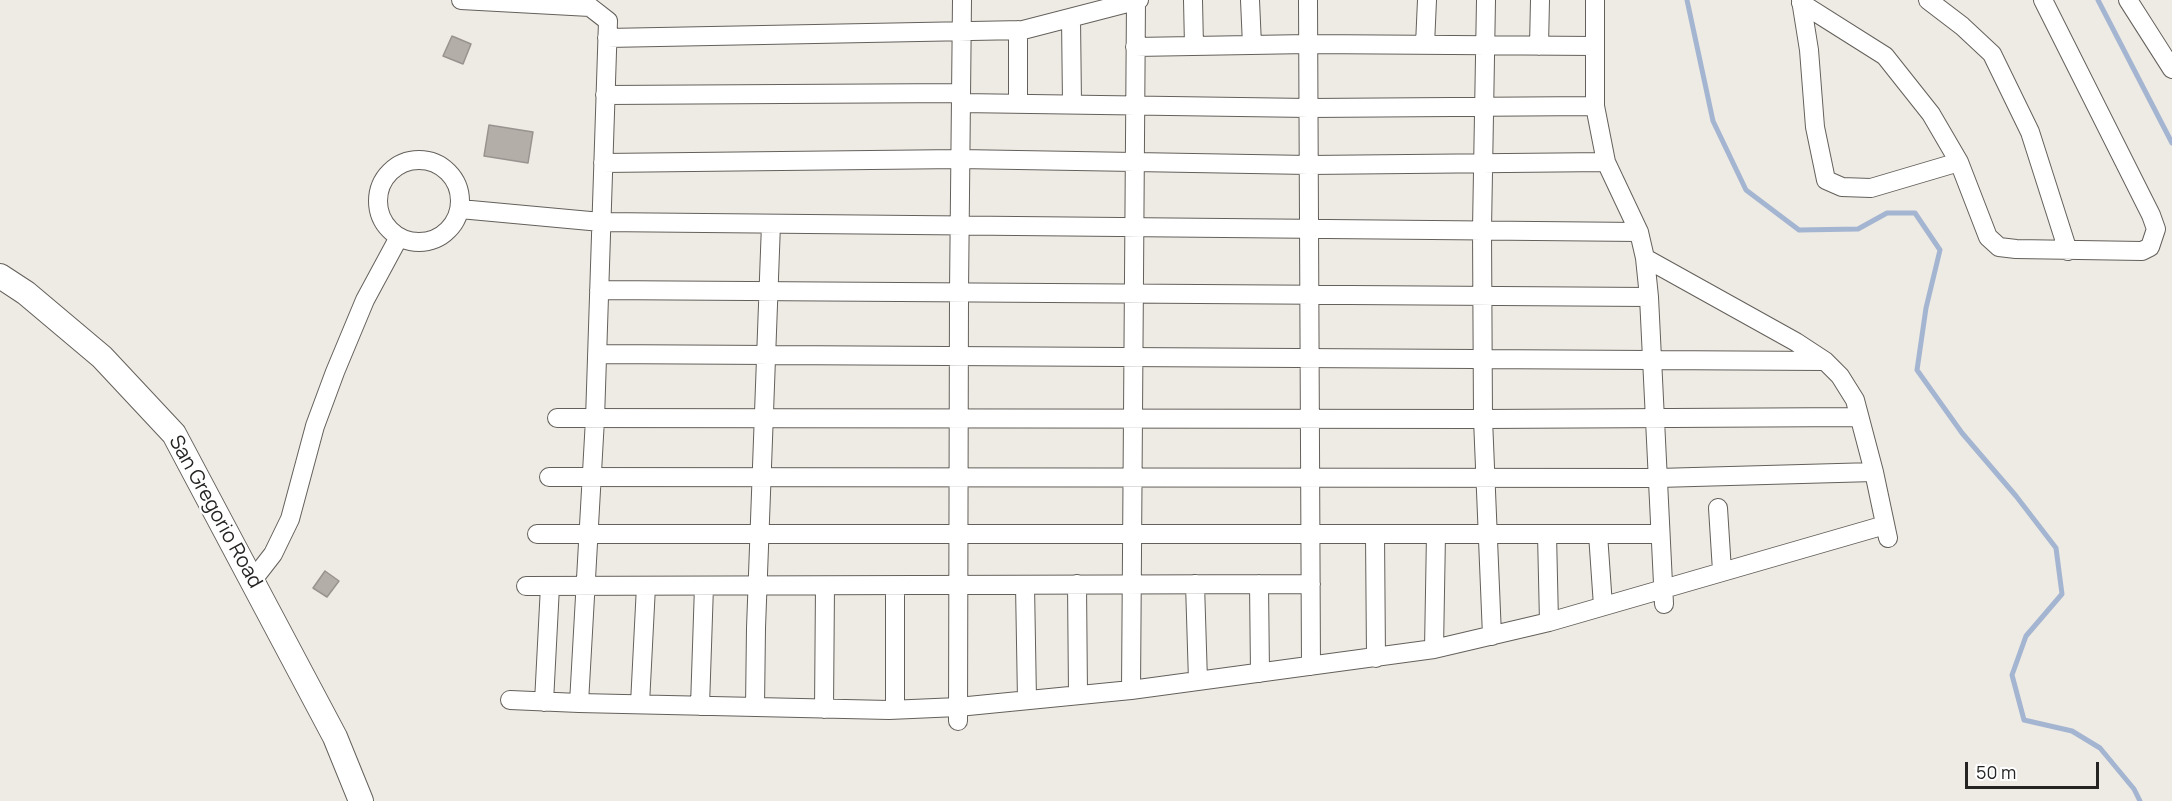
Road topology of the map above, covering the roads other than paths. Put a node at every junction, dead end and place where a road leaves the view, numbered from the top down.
1 (461, 0) edge
2 (962, 0) edge
3 (1193, 0) edge
4 (1250, 0) edge
5 (1308, 0) edge
6 (1427, 0) edge
7 (1486, 0) edge
8 (1540, 0) edge
9 (1595, 0) edge
10 (1928, 0) edge
11 (2043, 0) edge
12 (2128, 0) edge
13 (1138, 1) edge
14 (1801, 2) edge
15 (1071, 18) junction
16 (1018, 30) junction
17 (962, 32) junction
18 (607, 38) junction
19 (1308, 44) junction
20 (1252, 45) junction
21 (1425, 45) junction
22 (1194, 46) junction
23 (1485, 46) junction
24 (1539, 46) junction
25 (1595, 46) junction
26 (1136, 47) junction
27 (2172, 69) edge
28 (605, 95) junction
29 (961, 98) junction
30 (1018, 104) junction
31 (1072, 104) junction
32 (1135, 105) junction
33 (1484, 106) junction
34 (1595, 106) junction
35 (1309, 108) junction
36 (960, 159) junction
37 (1134, 162) junction
38 (1606, 162) junction
39 (1959, 162) junction
40 (603, 163) junction
41 (1483, 164) junction
42 (1309, 165) junction
43 (460, 209) junction
44 (601, 222) junction
45 (771, 224) junction
46 (959, 226) junction
47 (1134, 226) junction
48 (1309, 228) junction
49 (1482, 229) junction
50 (1639, 232) junction
51 (399, 237) junction
52 (2068, 251) junction
53 (1645, 258) junction
54 (0, 276) edge
55 (599, 290) junction
56 (769, 291) junction
57 (959, 292) junction
58 (1133, 294) junction
59 (1310, 295) junction
60 (1482, 296) junction
61 (1649, 297) junction
62 (597, 354) junction
63 (767, 355) junction
64 (958, 356) junction
65 (1132, 357) junction
66 (1310, 358) junction
67 (1483, 358) junction
68 (1652, 359) junction
69 (1825, 361) junction
70 (1859, 417) junction
71 (557, 418) dead end
72 (595, 419) junction
73 (764, 419) junction
74 (958, 419) junction
75 (1132, 419) junction
76 (1310, 419) junction
77 (1483, 419) junction
78 (1655, 419) junction
79 (1874, 472) junction
80 (549, 477) dead end
81 (592, 478) junction
82 (762, 478) junction
83 (958, 478) junction
84 (1131, 478) junction
85 (1311, 478) junction
86 (1486, 478) junction
87 (1658, 478) junction
88 (1718, 508) dead end
89 (537, 534) dead end
90 (588, 534) junction
91 (760, 534) junction
92 (958, 534) junction
93 (1131, 534) junction
94 (1311, 534) junction
95 (1375, 534) junction
96 (1436, 534) junction
97 (1488, 534) junction
98 (1547, 534) junction
99 (1598, 534) junction
100 (1660, 534) junction
101 (1722, 571) junction
102 (252, 582) junction
103 (1077, 584) junction
104 (1131, 584) junction
105 (1195, 584) junction
106 (1259, 584) junction
107 (1311, 584) junction
108 (958, 585) junction
109 (1025, 585) junction
110 (526, 586) dead end
111 (550, 586) junction
112 (585, 586) junction
113 (646, 586) junction
114 (704, 586) junction
115 (758, 586) junction
116 (825, 586) junction
117 (895, 586) junction
118 (1663, 596) junction
119 (1603, 606) junction
120 (1549, 621) junction
121 (1492, 636) junction
122 (1434, 650) junction
123 (1376, 658) junction
124 (1311, 666) junction
125 (1260, 673) junction
126 (1198, 681) junction
127 (1131, 690) junction
128 (1078, 694) junction
129 (510, 700) dead end
130 (1027, 700) junction
131 (544, 702) junction
132 (579, 703) junction
133 (640, 704) junction
134 (700, 706) junction
135 (755, 707) junction
136 (824, 709) junction
137 (895, 709) junction
138 (958, 714) junction
139 (361, 801) edge

1 - 18 street
2 - 17 street
3 - 22 street
4 - 20 street
5 - 19 street
6 - 21 street
7 - 23 street
8 - 24 street
9 - 25 street
10 - 52 street
11 - 52 street
12 - 27 street
13 - 15 street
13 - 26 street
14 - 39 street
14 - 39 street
15 - 16 street
15 - 31 street
16 - 17 street
16 - 30 street
17 - 18 street
17 - 29 street
18 - 28 street
19 - 20 street
19 - 21 street
19 - 35 street
20 - 22 street
21 - 23 street
22 - 26 street
23 - 24 street
23 - 33 street
24 - 25 street
25 - 34 street
26 - 32 street
28 - 29 street
28 - 40 street
29 - 30 street
29 - 36 street
30 - 31 street
31 - 32 street
32 - 35 street
32 - 37 street
33 - 34 street
33 - 35 street
33 - 41 street
34 - 38 street
35 - 42 street
36 - 37 street
36 - 40 street
36 - 46 street
37 - 42 street
37 - 47 street
38 - 41 street
38 - 50 street
39 - 52 street
40 - 44 street
41 - 42 street
41 - 49 street
42 - 48 street
43 - 44 street
43 - 51 street
43 - 51 street
44 - 45 street
44 - 55 street
45 - 46 street
45 - 56 street
46 - 47 street
46 - 57 street
47 - 48 street
47 - 58 street
48 - 49 street
48 - 59 street
49 - 50 street
49 - 60 street
50 - 53 street
51 - 102 street
53 - 61 street
53 - 69 street
54 - 102 street, San Gregorio Road
55 - 56 street
55 - 62 street
56 - 57 street
56 - 63 street
57 - 58 street
57 - 64 street
58 - 59 street
58 - 65 street
59 - 60 street
59 - 66 street
60 - 61 street
60 - 67 street
61 - 68 street
62 - 63 street
62 - 72 street
63 - 64 street
63 - 73 street
64 - 65 street
64 - 74 street
65 - 66 street
65 - 75 street
66 - 67 street
66 - 76 street
67 - 68 street
67 - 77 street
68 - 69 street
68 - 78 street
69 - 70 street
70 - 78 street
70 - 79 street
71 - 72 street
72 - 73 street
72 - 81 street
73 - 74 street
73 - 82 street
74 - 75 street
74 - 83 street
75 - 76 street
75 - 84 street
76 - 77 street
76 - 85 street
77 - 78 street
77 - 86 street
78 - 87 street
79 - 87 street
79 - 101 street
80 - 81 street
81 - 82 street
81 - 90 street
82 - 83 street
82 - 91 street
83 - 84 street
83 - 92 street
84 - 85 street
84 - 93 street
85 - 86 street
85 - 94 street
86 - 87 street
86 - 97 street
87 - 100 street
88 - 101 street
89 - 90 street
90 - 91 street
90 - 112 street
91 - 92 street
91 - 115 street
92 - 93 street
92 - 108 street
93 - 94 street
93 - 104 street
94 - 95 street
94 - 107 street
95 - 96 street
95 - 123 street
96 - 97 street
96 - 122 street
97 - 98 street
97 - 121 street
98 - 99 street
98 - 120 street
99 - 100 street
99 - 119 street
100 - 118 street
101 - 118 street
102 - 139 street, San Gregorio Road
103 - 104 street
103 - 109 street
103 - 128 street
104 - 105 street
104 - 127 street
105 - 106 street
105 - 126 street
106 - 107 street
106 - 125 street
107 - 124 street
108 - 109 street
108 - 117 street
108 - 138 street
109 - 130 street
110 - 111 street
111 - 112 street
111 - 131 street
112 - 113 street
112 - 132 street
113 - 114 street
113 - 133 street
114 - 115 street
114 - 134 street
115 - 116 street
115 - 135 street
116 - 117 street
116 - 136 street
117 - 137 street
118 - 119 street
119 - 120 street
120 - 121 street
121 - 122 street
122 - 123 street
123 - 124 street
124 - 125 street
125 - 126 street
126 - 127 street
127 - 128 street
128 - 130 street
129 - 131 street
130 - 138 street
131 - 132 street
132 - 133 street
133 - 134 street
134 - 135 street
135 - 136 street
136 - 137 street
137 - 138 street

